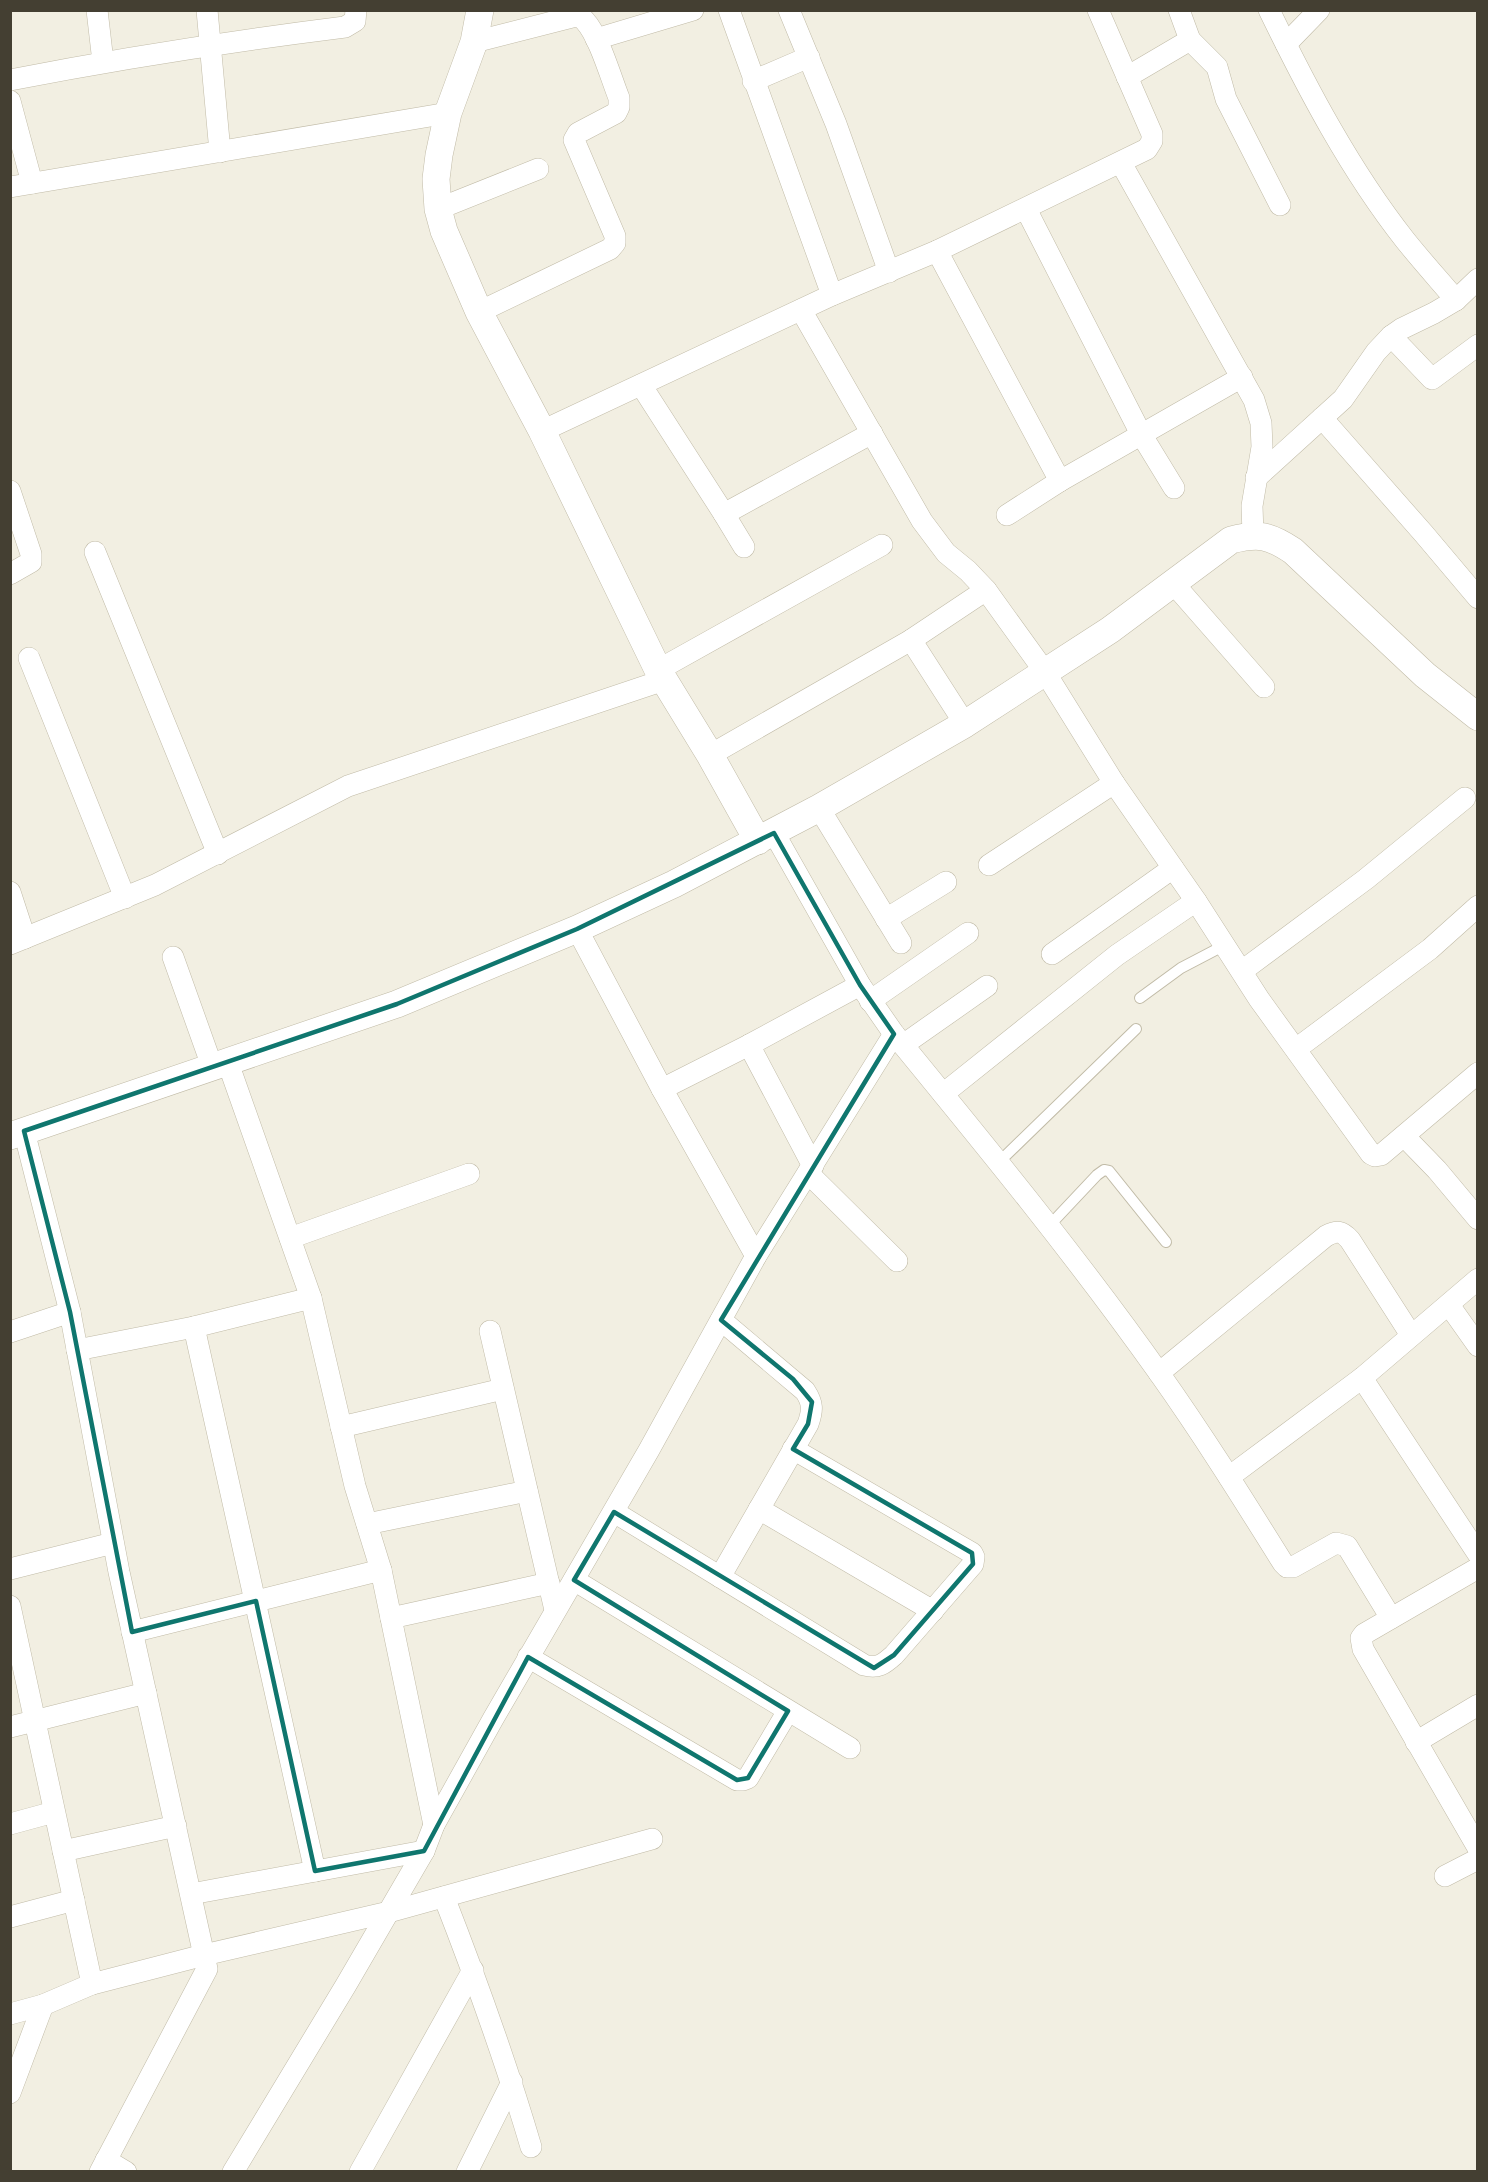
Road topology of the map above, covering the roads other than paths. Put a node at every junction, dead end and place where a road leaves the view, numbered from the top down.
1 (97, 10) edge
2 (207, 10) edge
3 (356, 10) edge
4 (480, 10) edge
5 (693, 10) edge
6 (729, 10) edge
7 (789, 10) edge
8 (1098, 10) edge
9 (1179, 10) edge
10 (1269, 10) edge
11 (1319, 10) edge
12 (596, 39) junction
13 (1190, 40) junction
14 (474, 42) junction
15 (210, 44) junction
16 (1286, 44) junction
17 (809, 57) junction
18 (103, 62) junction
19 (1127, 77) junction
20 (10, 80) edge
21 (753, 81) junction
22 (10, 101) edge
23 (448, 114) junction
24 (220, 152) junction
25 (1121, 163) junction
26 (538, 169) dead end
27 (32, 183) junction
28 (10, 187) edge
29 (1281, 205) dead end
30 (438, 209) junction
31 (1026, 209) junction
32 (937, 251) junction
33 (889, 272) junction
34 (1478, 279) edge
35 (832, 295) junction
36 (1455, 300) junction
37 (801, 310) junction
38 (479, 312) junction
39 (1391, 336) junction
40 (1478, 345) edge
41 (1242, 377) junction
42 (641, 385) junction
43 (1322, 418) junction
44 (542, 431) junction
45 (872, 433) junction
46 (1141, 434) junction
47 (1256, 478) junction
48 (1060, 481) junction
49 (1174, 488) dead end
50 (10, 491) edge
51 (724, 514) junction
52 (1007, 515) dead end
53 (1253, 534) junction
54 (882, 545) dead end
55 (744, 547) dead end
56 (95, 552) dead end
57 (10, 574) edge
58 (1173, 583) junction
59 (986, 590) junction
60 (1478, 598) edge
61 (911, 640) junction
62 (29, 658) dead end
63 (1045, 672) junction
64 (661, 675) junction
65 (1264, 687) dead end
66 (1478, 717) edge
67 (965, 723) junction
68 (710, 755) junction
69 (1114, 783) junction
70 (1465, 798) dead end
71 (819, 808) junction
72 (766, 837) junction
73 (218, 855) junction
74 (989, 865) dead end
75 (1173, 868) junction
76 (946, 882) dead end
77 (10, 892) edge
78 (125, 898) junction
79 (1196, 901) junction
80 (1478, 906) edge
81 (886, 919) junction
82 (577, 929) junction
83 (968, 933) dead end
84 (18, 941) edge
85 (901, 943) dead end
86 (1225, 945) junction
87 (1053, 954) dead end
88 (173, 957) dead end
89 (1242, 971) junction
90 (987, 986) dead end
91 (865, 993) junction
92 (1140, 998) dead end
93 (1136, 1029) dead end
94 (899, 1039) junction
95 (749, 1045) junction
96 (1296, 1049) junction
97 (220, 1066) junction
98 (1478, 1073) edge
99 (662, 1089) junction
100 (943, 1094) junction
101 (17, 1134) edge
102 (1404, 1136) junction
103 (998, 1163) junction
104 (810, 1170) junction
105 (469, 1174) dead end
106 (1476, 1215) edge
107 (1049, 1226) junction
108 (290, 1238) junction
109 (1166, 1242) dead end
110 (756, 1256) junction
111 (897, 1261) dead end
112 (1478, 1279) edge
113 (311, 1298) junction
114 (1449, 1305) junction
115 (70, 1312) junction
116 (721, 1320) junction
117 (194, 1327) junction
118 (490, 1331) dead end
119 (10, 1332) edge
120 (1411, 1335) junction
121 (1478, 1346) edge
122 (77, 1350) junction
123 (1159, 1373) junction
124 (1362, 1378) junction
125 (503, 1389) junction
126 (341, 1427) junction
127 (794, 1449) junction
128 (1229, 1477) junction
129 (527, 1491) junction
130 (759, 1509) junction
131 (614, 1512) junction
132 (367, 1524) junction
133 (113, 1543) junction
134 (1478, 1554) edge
135 (1478, 1568) edge
136 (10, 1569) edge
137 (381, 1570) junction
138 (720, 1577) junction
139 (574, 1580) junction
140 (549, 1583) junction
141 (256, 1601) junction
142 (10, 1606) edge
143 (555, 1610) junction
144 (933, 1611) junction
145 (391, 1618) junction
146 (1391, 1618) junction
147 (132, 1632) junction
148 (528, 1657) junction
149 (146, 1693) junction
150 (1478, 1704) edge
151 (788, 1711) junction
152 (34, 1720) junction
153 (10, 1727) edge
154 (1416, 1742) junction
155 (850, 1748) dead end
156 (54, 1812) junction
157 (10, 1824) edge
158 (434, 1825) junction
159 (176, 1826) junction
160 (652, 1839) dead end
161 (1478, 1848) edge
162 (63, 1851) junction
163 (424, 1851) junction
164 (1478, 1858) edge
165 (315, 1871) junction
166 (1445, 1876) dead end
167 (191, 1894) junction
168 (444, 1897) junction
169 (74, 1900) junction
170 (389, 1912) junction
171 (10, 1917) edge
172 (204, 1955) junction
173 (473, 1970) junction
174 (92, 1984) junction
175 (43, 2005) junction
176 (10, 2014) edge
177 (512, 2082) junction
178 (10, 2094) edge
179 (531, 2147) dead end
180 (103, 2166) edge
181 (126, 2172) edge
182 (233, 2172) edge
183 (360, 2172) edge
184 (467, 2172) edge

1 - 18 street
2 - 15 street
3 - 15 street
4 - 14 street
5 - 12 street
6 - 21 street
7 - 17 street
8 - 19 street
9 - 13 street
10 - 16 street
11 - 16 street
12 - 14 street
12 - 38 street
13 - 19 street
13 - 29 street
14 - 23 street
15 - 18 street
15 - 24 street
16 - 36 street
17 - 21 street
17 - 33 street
18 - 20 street
19 - 25 street
21 - 35 street
22 - 27 street
23 - 24 street
23 - 30 street
24 - 27 street
25 - 31 street
25 - 41 street
26 - 30 street
27 - 28 street
30 - 38 street
31 - 32 street
31 - 46 street
32 - 33 street
32 - 48 street
33 - 35 street
34 - 36 street
35 - 37 street
36 - 39 street
37 - 42 street
37 - 45 street
38 - 44 street
39 - 40 street
39 - 43 street
41 - 46 street
41 - 47 street
42 - 44 street
42 - 51 street
43 - 47 street
43 - 60 street
44 - 64 street
45 - 51 street
45 - 59 street
46 - 48 street
46 - 49 street
47 - 53 street
48 - 52 street
50 - 57 street
51 - 55 street
53 - 58 street
53 - 66 street
54 - 64 street
56 - 73 street
58 - 63 street
58 - 65 street
59 - 61 street
59 - 63 street
61 - 67 street
61 - 68 street
62 - 78 street
63 - 67 street
63 - 69 street
64 - 68 street
64 - 73 street
67 - 71 street
68 - 72 street
69 - 74 street
69 - 75 street
70 - 89 street
71 - 72 street
71 - 81 street
72 - 82 street
72 - 91 street
73 - 78 street
75 - 79 street
75 - 87 street
76 - 81 street
77 - 84 street
78 - 84 street
79 - 86 street
79 - 100 street
80 - 96 street
81 - 85 street
82 - 97 street
82 - 99 street
83 - 91 street
86 - 89 street
86 - 92 lane
88 - 97 street
89 - 96 street
90 - 94 street
91 - 94 street
91 - 95 street
93 - 103 lane
94 - 100 street
94 - 104 street
95 - 99 street
95 - 104 street
96 - 102 street
97 - 101 street
97 - 108 street
98 - 102 street
99 - 110 street
100 - 103 street
101 - 115 street
102 - 106 street
103 - 107 street
104 - 110 street
104 - 111 street
105 - 108 street
107 - 109 lane
107 - 123 street
108 - 113 street
110 - 116 street
112 - 114 street
113 - 117 street
113 - 126 street
114 - 120 street
114 - 121 street
115 - 119 street
115 - 122 street
116 - 127 street
116 - 131 street
117 - 122 street
117 - 141 street
118 - 125 street
120 - 123 street
120 - 124 street
122 - 133 street
123 - 128 street
124 - 128 street
124 - 134 street
125 - 126 street
125 - 129 street
126 - 132 street
127 - 130 street
127 - 144 street
128 - 146 street
129 - 132 street
129 - 140 street
130 - 138 street
130 - 144 street
131 - 138 street
131 - 139 street
132 - 137 street
133 - 136 street
133 - 147 street
135 - 146 street
137 - 141 street
137 - 145 street
138 - 144 street
139 - 143 street
139 - 151 street
140 - 143 street
140 - 145 street
141 - 147 street
141 - 165 street
142 - 152 street
143 - 148 street
145 - 158 street
146 - 154 street
147 - 149 street
148 - 151 street
148 - 158 street
149 - 152 street
149 - 159 street
150 - 154 street
151 - 155 street
152 - 153 street
152 - 156 street
154 - 161 street
156 - 157 street
156 - 162 street
158 - 163 street
159 - 162 street
159 - 167 street
160 - 168 street
162 - 169 street
163 - 165 street
163 - 170 street
164 - 166 street
165 - 167 street
167 - 172 street
168 - 170 street
168 - 173 street
169 - 171 street
169 - 174 street
170 - 172 street
170 - 182 street
172 - 174 street
172 - 180 street
173 - 177 street
173 - 183 street
174 - 175 street
175 - 176 street
175 - 178 street
177 - 179 street
177 - 184 street
180 - 181 street

